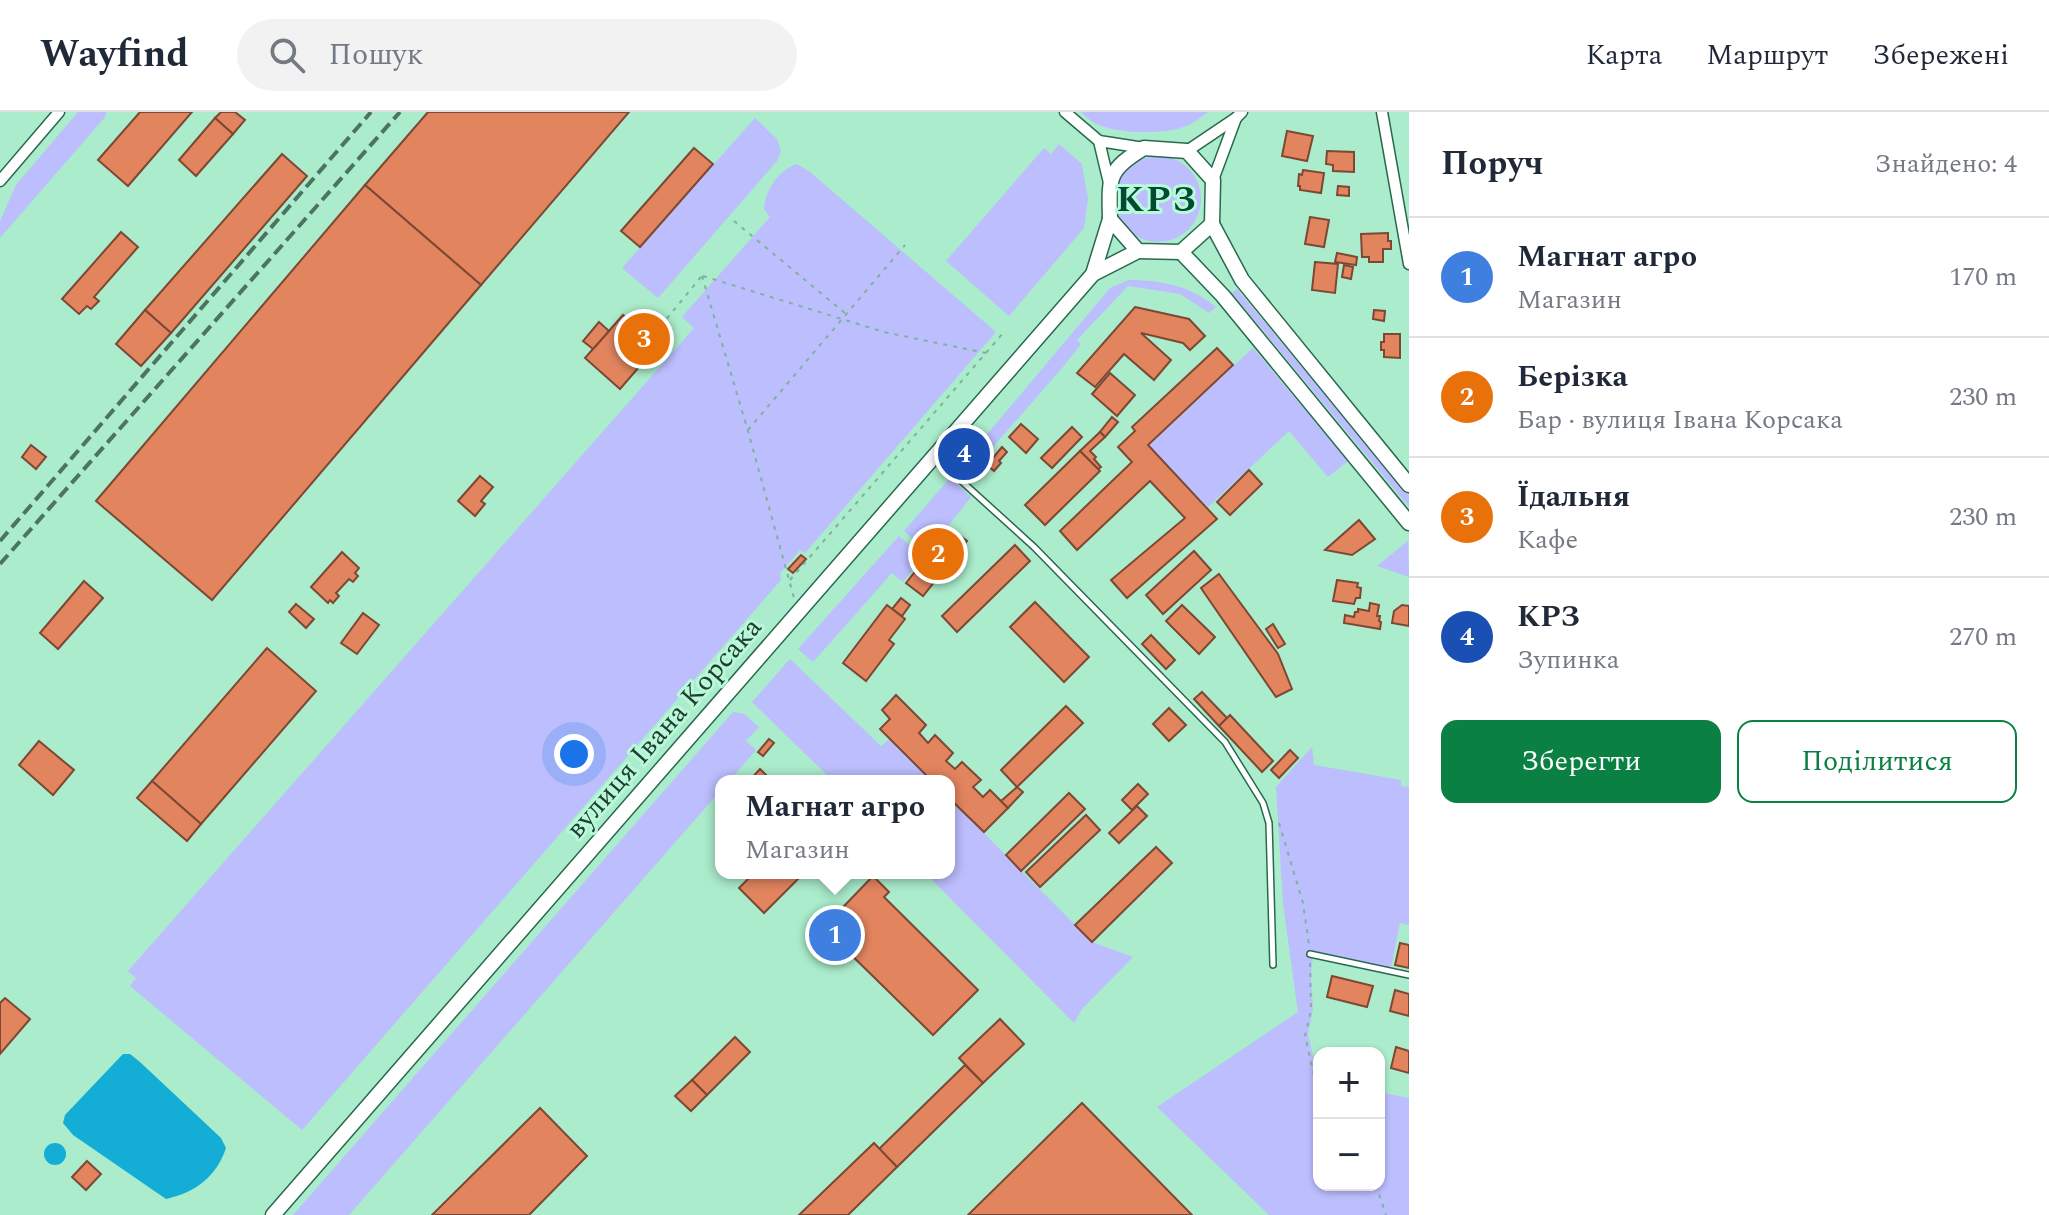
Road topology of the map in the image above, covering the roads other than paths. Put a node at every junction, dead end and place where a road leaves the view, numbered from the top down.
1 (59, 112) edge
2 (1065, 112) edge
3 (1382, 112) edge
4 (1239, 115) edge
5 (1099, 141) junction
6 (1144, 148) junction
7 (1187, 151) junction
8 (1213, 180) junction
9 (0, 181) edge
10 (1109, 183) junction
11 (1110, 219) junction
12 (1212, 224) junction
13 (1138, 251) junction
14 (1181, 252) junction
15 (1409, 264) edge
16 (1093, 274) junction
17 (935, 456) junction
18 (1409, 485) edge
19 (1409, 523) edge
20 (1310, 954) road end
21 (1273, 965) dead end
22 (1409, 975) edge
23 (273, 1215) edge

1 - 9 street
2 - 5 street
3 - 15 street
4 - 7 street
4 - 8 street
5 - 6 street
5 - 10 street
6 - 7 street
6 - 10 street
7 - 8 street
8 - 12 street
10 - 11 street
11 - 13 street
11 - 16 street
12 - 14 street
12 - 18 street
13 - 14 street
13 - 16 street
14 - 19 street
16 - 17 street, вулиця Івана Корсака
17 - 21 lane
17 - 23 street, вулиця Івана Корсака
20 - 22 lane

